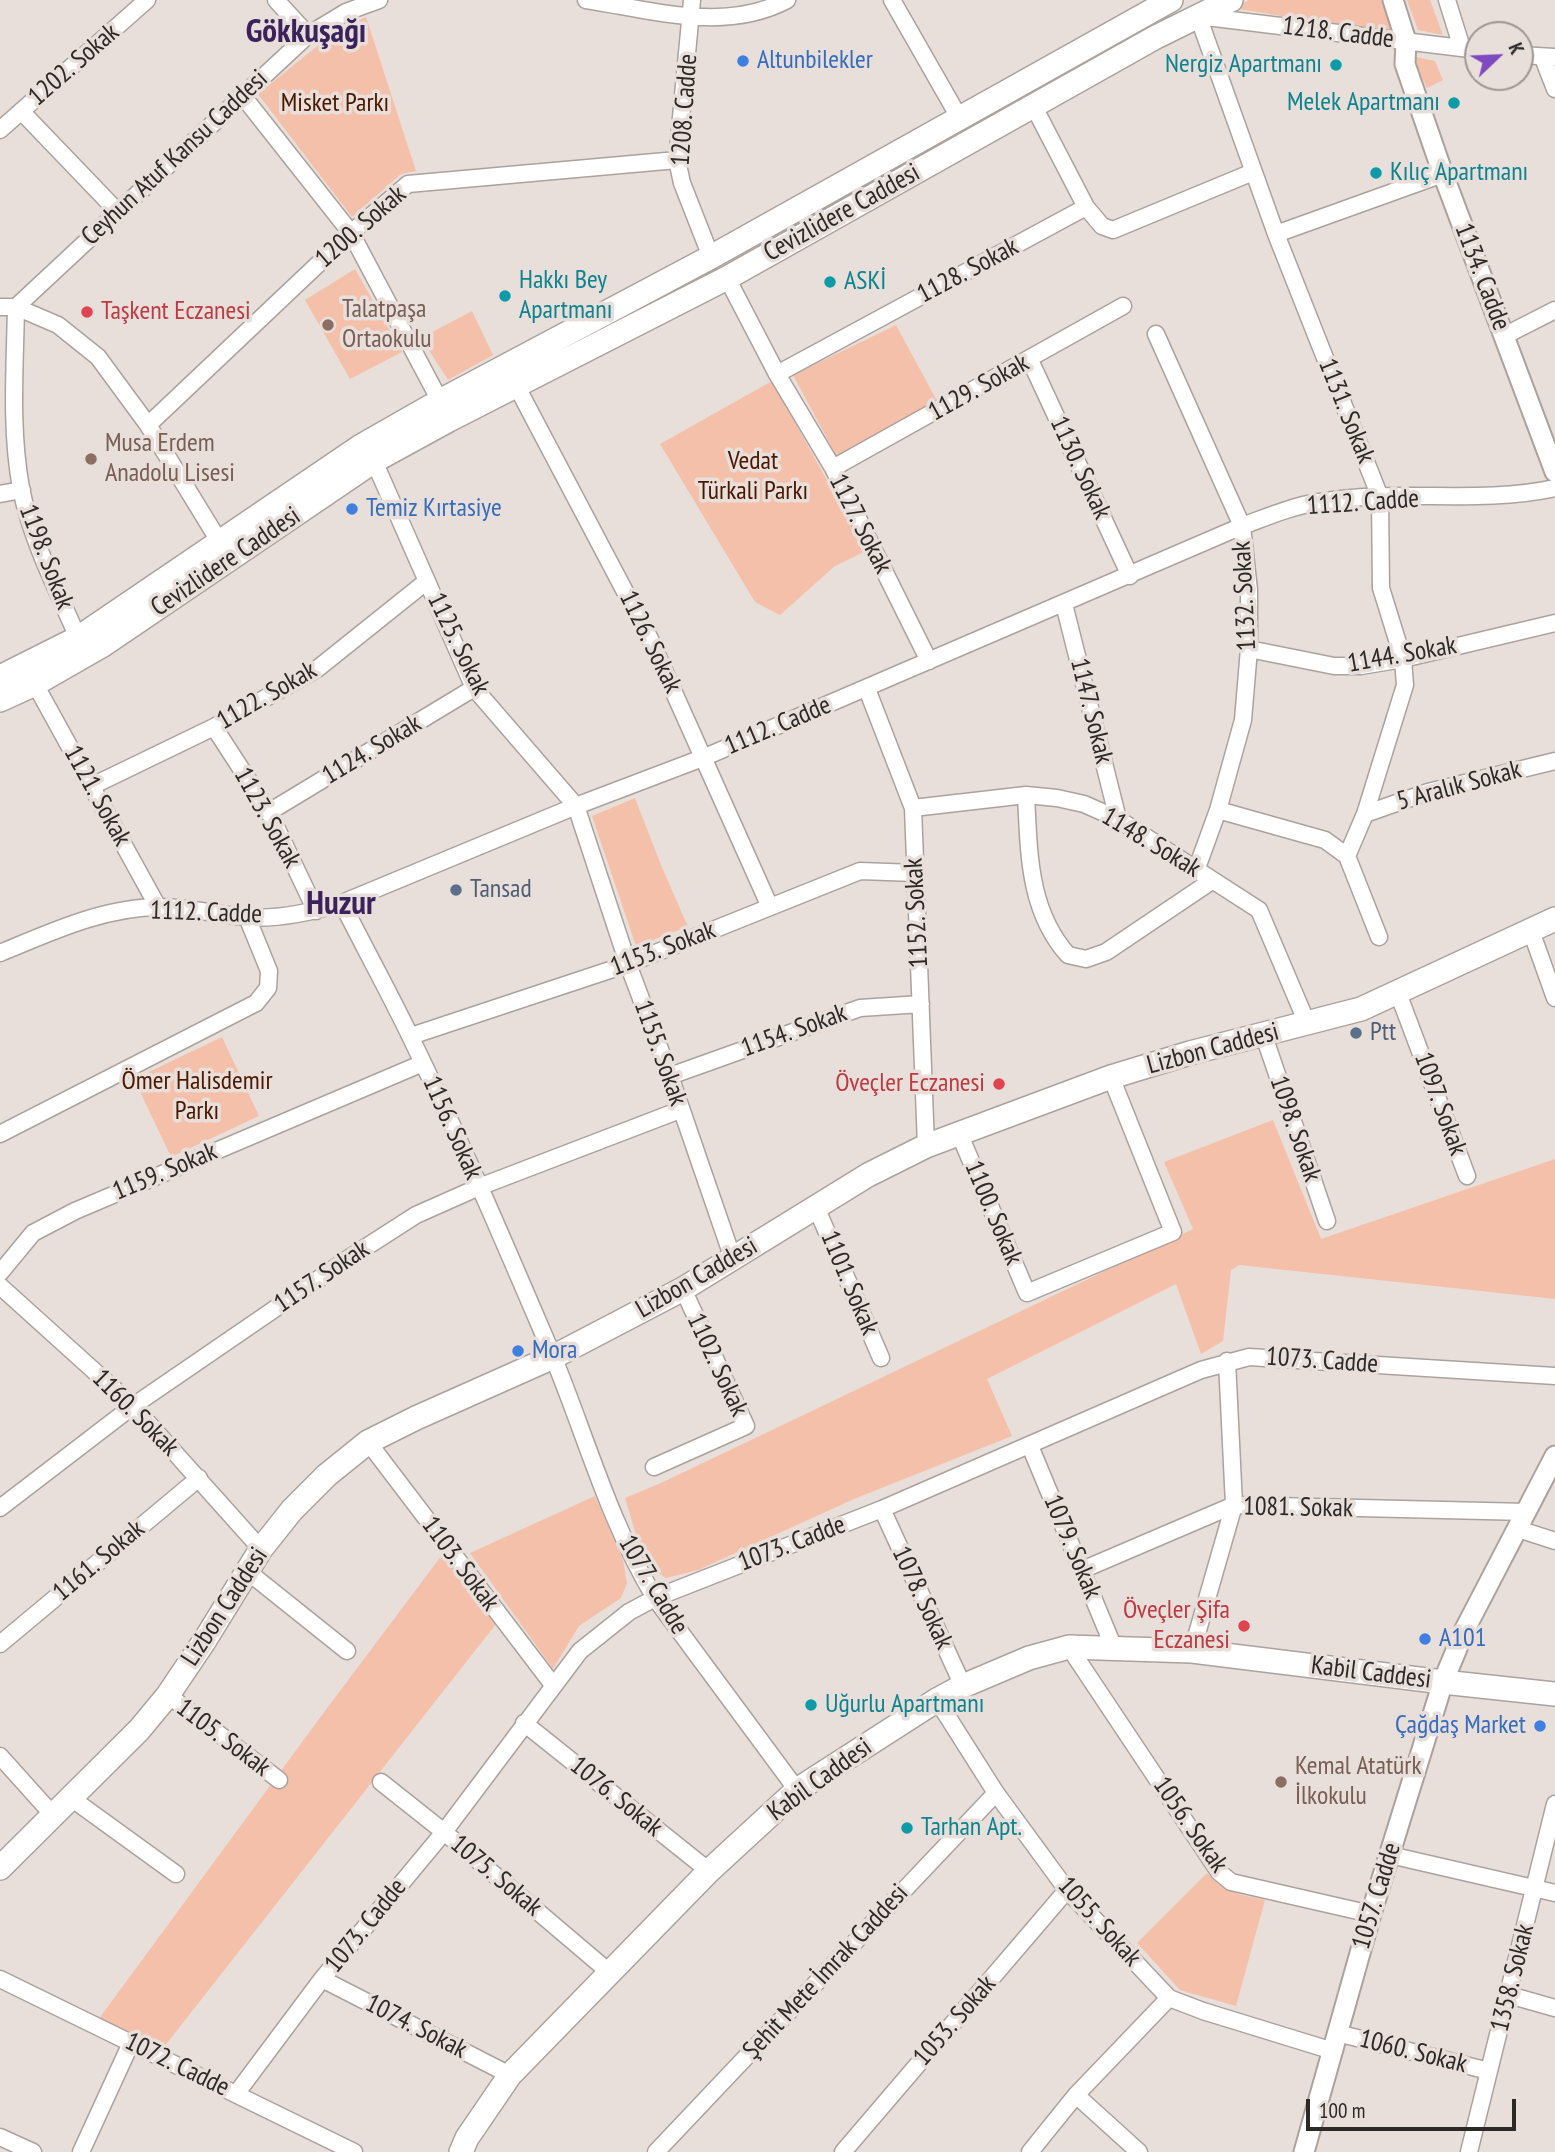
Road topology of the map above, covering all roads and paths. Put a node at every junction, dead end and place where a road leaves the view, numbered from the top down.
1 (148, 0) edge
2 (276, 0) edge
3 (379, 0) edge
4 (586, 0) edge
5 (787, 0) edge
6 (892, 0) edge
7 (1171, 0) edge
8 (1231, 0) edge
9 (1393, 0) edge
10 (1447, 0) edge
11 (692, 8) edge
12 (1198, 16) junction
13 (308, 35) junction
14 (1464, 36) edge
15 (1406, 41) junction
16 (1464, 48) edge
17 (1549, 57) edge
18 (1555, 89) edge
19 (242, 94) junction
20 (1034, 105) junction
21 (21, 111) junction
22 (960, 119) junction
23 (0, 130) edge
24 (677, 160) junction
25 (1254, 172) junction
26 (1443, 174) junction
27 (1086, 207) junction
28 (117, 211) junction
29 (351, 233) junction
30 (1276, 234) junction
31 (711, 257) junction
32 (727, 278) junction
33 (1123, 306) dead end
34 (8, 307) edge
35 (1555, 310) edge
36 (1156, 334) dead end
37 (1504, 336) junction
38 (1030, 360) junction
39 (777, 374) junction
40 (516, 385) junction
41 (445, 410) junction
42 (148, 425) junction
43 (374, 461) junction
44 (833, 468) junction
45 (1555, 472) edge
46 (1555, 488) edge
47 (22, 490) junction
48 (0, 494) edge
49 (1380, 497) junction
50 (1241, 526) junction
51 (219, 541) junction
52 (1130, 576) junction
53 (427, 582) junction
54 (1064, 604) junction
55 (1555, 623) edge
56 (78, 638) junction
57 (1249, 649) junction
58 (1403, 659) junction
59 (929, 661) junction
60 (0, 677) edge
61 (35, 684) junction
62 (474, 688) junction
63 (867, 688) junction
64 (0, 700) edge
65 (214, 727) junction
66 (705, 757) junction
67 (1555, 761) edge
68 (92, 786) junction
69 (1026, 795) junction
70 (576, 806) junction
71 (913, 808) junction
72 (1218, 810) junction
73 (269, 813) junction
74 (1365, 814) junction
75 (1118, 819) junction
76 (1347, 856) junction
77 (1197, 868) junction
78 (915, 873) junction
79 (1213, 880) junction
80 (342, 903) junction
81 (158, 907) junction
82 (770, 907) junction
83 (316, 911) junction
84 (247, 918) junction
85 (1555, 919) edge
86 (1530, 928) junction
87 (1379, 937) dead end
88 (0, 953) edge
89 (628, 964) junction
90 (1398, 993) junction
91 (1555, 998) edge
92 (921, 1004) junction
93 (1307, 1023) junction
94 (411, 1036) junction
95 (1264, 1036) junction
96 (423, 1063) junction
97 (670, 1076) junction
98 (1111, 1077) junction
99 (680, 1110) junction
100 (0, 1133) edge
101 (959, 1133) junction
102 (926, 1146) junction
103 (1467, 1176) dead end
104 (479, 1187) junction
105 (816, 1207) junction
106 (1327, 1222) dead end
107 (733, 1259) junction
108 (0, 1273) edge
109 (0, 1286) edge
110 (682, 1289) junction
111 (553, 1357) junction
112 (881, 1358) dead end
113 (1227, 1361) junction
114 (1555, 1376) edge
115 (133, 1406) junction
116 (368, 1442) junction
117 (1030, 1446) junction
118 (1555, 1456) edge
119 (654, 1467) dead end
120 (199, 1478) junction
121 (1234, 1506) junction
122 (0, 1508) edge
123 (882, 1509) junction
124 (1522, 1520) junction
125 (1555, 1541) edge
126 (261, 1549) junction
127 (1082, 1570) junction
128 (247, 1571) junction
129 (655, 1598) junction
130 (0, 1644) edge
131 (1069, 1647) junction
132 (1114, 1648) junction
133 (346, 1651) dead end
134 (1192, 1651) junction
135 (1443, 1682) junction
136 (553, 1685) junction
137 (963, 1686) junction
138 (1555, 1694) edge
139 (168, 1695) junction
140 (937, 1700) junction
141 (524, 1723) junction
142 (0, 1756) edge
143 (279, 1780) dead end
144 (381, 1782) dead end
145 (797, 1790) junction
146 (996, 1793) junction
147 (71, 1798) junction
148 (1555, 1804) edge
149 (53, 1815) junction
150 (444, 1832) junction
151 (1390, 1855) junction
152 (0, 1868) edge
153 (709, 1871) junction
154 (176, 1874) dead end
155 (1535, 1889) junction
156 (1068, 1890) junction
157 (1555, 1894) edge
158 (1371, 1914) junction
159 (608, 1972) junction
160 (0, 1979) edge
161 (322, 1979) junction
162 (1509, 1994) junction
163 (1169, 1998) junction
164 (1555, 2008) edge
165 (1335, 2042) junction
166 (131, 2043) junction
167 (1489, 2071) junction
168 (510, 2075) junction
169 (236, 2094) junction
170 (1076, 2095) junction
171 (0, 2137) edge
172 (33, 2152) edge
173 (81, 2152) edge
174 (354, 2152) edge
175 (461, 2152) edge
176 (656, 2152) edge
177 (843, 2152) edge
178 (1030, 2152) edge
179 (1139, 2152) edge
180 (1304, 2152) edge
181 (1469, 2152) edge

1 - 21 street, 1202. Sokak
2 - 13 street
3 - 13 street, Ceyhun Atuf Kansu Caddesi
4 - 11 street
5 - 11 street
6 - 22 street
7 - 22 main road, Cevizlidere Caddesi
8 - 12 main road, Cevizlidere Caddesi
9 - 15 street, 1134. Cadde
10 - 14 street
11 - 24 street, 1208. Cadde
12 - 15 street, 1218. Cadde
12 - 20 main road, Cevizlidere Caddesi
12 - 25 street, 1131. Sokak
13 - 19 street, Ceyhun Atuf Kansu Caddesi
15 - 16 street, 1218. Cadde
15 - 26 street, 1134. Cadde
17 - 18 street
19 - 28 street, Ceyhun Atuf Kansu Caddesi
19 - 29 street
20 - 27 street
20 - 32 main road, Cevizlidere Caddesi
21 - 23 street, 1202. Sokak
21 - 28 street
22 - 31 main road, Cevizlidere Caddesi
24 - 29 street, 1200. Sokak
24 - 31 street, 1208. Cadde
25 - 27 street
25 - 30 street, 1131. Sokak
26 - 30 street
26 - 37 street, 1134. Cadde
27 - 39 street, 1128. Sokak
28 - 34 street, Ceyhun Atuf Kansu Caddesi
29 - 41 street
29 - 42 street, 1200. Sokak
30 - 49 street, 1131. Sokak
31 - 41 main road, Cevizlidere Caddesi
32 - 39 street, 1127. Sokak
32 - 40 main road, Cevizlidere Caddesi
33 - 38 street, 1129. Sokak
34 - 42 street
34 - 47 street, 1198. Sokak
35 - 37 street
36 - 50 street, 1132. Sokak
37 - 45 street, 1134. Cadde
38 - 44 street, 1129. Sokak
38 - 52 street, 1130. Sokak
39 - 44 street, 1127. Sokak
40 - 41 main road, Cevizlidere Caddesi
40 - 66 street, 1126. Sokak
41 - 43 main road, Cevizlidere Caddesi
41 - 51 main road, Cevizlidere Caddesi
42 - 51 street
43 - 53 street, 1125. Sokak
43 - 61 main road, Cevizlidere Caddesi
44 - 59 street, 1127. Sokak
46 - 49 street, 1112. Cadde
47 - 48 street
47 - 56 street, 1198. Sokak
49 - 50 street, 1112. Cadde
49 - 58 street, 1131. Sokak
50 - 52 street, 1112. Cadde
50 - 57 street, 1132. Sokak
51 - 56 main road, Cevizlidere Caddesi
52 - 54 street, 1112. Cadde
53 - 62 street, 1125. Sokak
53 - 65 street, 1122. Sokak
54 - 59 street, 1112. Cadde
54 - 75 street, 1147. Sokak
55 - 58 street, 1144. Sokak
56 - 60 main road, Cevizlidere Caddesi
57 - 58 street, 1144. Sokak
57 - 72 street, 1132. Sokak
58 - 74 street, 1131. Sokak
59 - 63 street, 1112. Cadde
61 - 64 main road, Cevizlidere Caddesi
61 - 68 street, 1121. Sokak
62 - 70 street, 1125. Sokak
62 - 73 street, 1124. Sokak
63 - 66 street, 1112. Cadde
63 - 71 street, 1152. Sokak
65 - 68 street, 1122. Sokak
65 - 73 street, 1123. Sokak
66 - 70 street, 1112. Cadde
66 - 82 street, 1126. Sokak
67 - 74 street, 5 Aralık Sokak
68 - 81 street, 1121. Sokak
69 - 71 street, 1148. Sokak
69 - 75 street, 1148. Sokak
69 - 79 street
70 - 80 street, 1112. Cadde
70 - 89 street, 1155. Sokak
71 - 78 street, 1152. Sokak
72 - 76 street
72 - 77 street, 1132. Sokak
73 - 83 street, 1123. Sokak
74 - 76 street, 1131. Sokak
75 - 77 street, 1148. Sokak
76 - 87 street
77 - 79 street, 1148. Sokak
78 - 82 street, 1153. Sokak
78 - 92 street, 1152. Sokak
79 - 93 street, 1148. Sokak
80 - 83 street, 1112. Cadde
80 - 94 street, 1156. Sokak
81 - 84 street, 1112. Cadde
81 - 88 street, 1112. Cadde
82 - 89 street, 1153. Sokak
83 - 84 street, 1112. Cadde
84 - 100 street
85 - 86 main road, Lizbon Caddesi
86 - 90 main road, Lizbon Caddesi
86 - 91 street
89 - 94 street, 1153. Sokak
89 - 97 street, 1155. Sokak
90 - 93 main road, Lizbon Caddesi
90 - 103 street, 1097. Sokak
92 - 97 street, 1154. Sokak
92 - 102 street, 1152. Sokak
93 - 95 main road, Lizbon Caddesi
94 - 96 street, 1156. Sokak
95 - 98 main road, Lizbon Caddesi
95 - 106 street, 1098. Sokak
96 - 104 street, 1156. Sokak
96 - 108 street, 1159. Sokak
97 - 99 street, 1155. Sokak
98 - 101 main road, Lizbon Caddesi
98 - 101 street, 1100. Sokak
99 - 104 street, 1157. Sokak
99 - 107 street, 1155. Sokak
101 - 102 main road, Lizbon Caddesi
102 - 105 main road, Lizbon Caddesi
104 - 111 street, 1156. Sokak
104 - 115 street, 1157. Sokak
105 - 107 main road, Lizbon Caddesi
105 - 112 street, 1101. Sokak
107 - 110 main road, Lizbon Caddesi
109 - 115 street, 1160. Sokak
110 - 111 main road, Lizbon Caddesi
110 - 119 street, 1102. Sokak
111 - 116 main road, Lizbon Caddesi
111 - 129 street, 1077. Cadde
113 - 114 street, 1073. Cadde
113 - 117 street, 1073. Cadde
113 - 121 street
115 - 120 street, 1160. Sokak
115 - 122 street, 1157. Sokak
116 - 126 main road, Lizbon Caddesi
116 - 136 street, 1103. Sokak
117 - 123 street, 1073. Cadde
117 - 127 street, 1079. Sokak
118 - 124 street, 1057. Cadde
120 - 126 street, 1160. Sokak
120 - 130 street, 1161. Sokak
121 - 124 street, 1081. Sokak
121 - 127 street, 1081. Sokak
121 - 134 street
123 - 129 street, 1073. Cadde
123 - 137 street, 1078. Sokak
124 - 125 street, 1081. Sokak
124 - 135 street, 1057. Cadde
126 - 128 main road, Lizbon Caddesi
127 - 132 street, 1079. Sokak
128 - 133 street
128 - 139 main road, Lizbon Caddesi
129 - 136 street, 1073. Cadde
129 - 145 street, 1077. Cadde
131 - 132 main road, Kabil Caddesi
131 - 137 main road, Kabil Caddesi
131 - 158 street, 1056. Sokak
132 - 134 main road, Kabil Caddesi
134 - 135 main road, Kabil Caddesi
135 - 138 main road, Kabil Caddesi
135 - 151 street, 1057. Cadde
136 - 141 street, 1073. Cadde
137 - 140 main road, Kabil Caddesi
139 - 143 street, 1105. Sokak
139 - 147 main road, Lizbon Caddesi
140 - 145 main road, Kabil Caddesi
140 - 146 street, 1055. Sokak
141 - 150 street, 1073. Cadde
141 - 153 street, 1076. Sokak
142 - 149 street
144 - 150 street, 1075. Sokak
145 - 153 main road, Kabil Caddesi
146 - 156 street, 1055. Sokak
146 - 176 street, Şehit Mete İmrak Caddesi
147 - 149 main road, Lizbon Caddesi
147 - 154 street
148 - 155 street, 1358. Sokak
149 - 152 main road, Lizbon Caddesi
150 - 159 street, 1075. Sokak
150 - 161 street, 1073. Cadde
151 - 155 street
151 - 158 street, 1057. Cadde
153 - 159 main road, Kabil Caddesi
155 - 157 street
155 - 162 street, 1358. Sokak
156 - 163 street, 1055. Sokak
156 - 177 street, 1053. Sokak
158 - 165 street, 1057. Cadde
159 - 168 main road, Kabil Caddesi
160 - 166 street, 1072. Cadde
161 - 168 street, 1074. Sokak
161 - 169 street, 1073. Cadde
162 - 164 street
162 - 167 street, 1358. Sokak
163 - 165 street, 1055. Sokak
163 - 170 street
165 - 167 street, 1060. Sokak
165 - 180 street, 1057. Cadde
166 - 169 street, 1072. Cadde
166 - 173 street
167 - 181 street, 1358. Sokak
168 - 175 main road, Kabil Caddesi
169 - 174 street, 1072. Cadde
170 - 178 street
170 - 179 street
171 - 172 street

